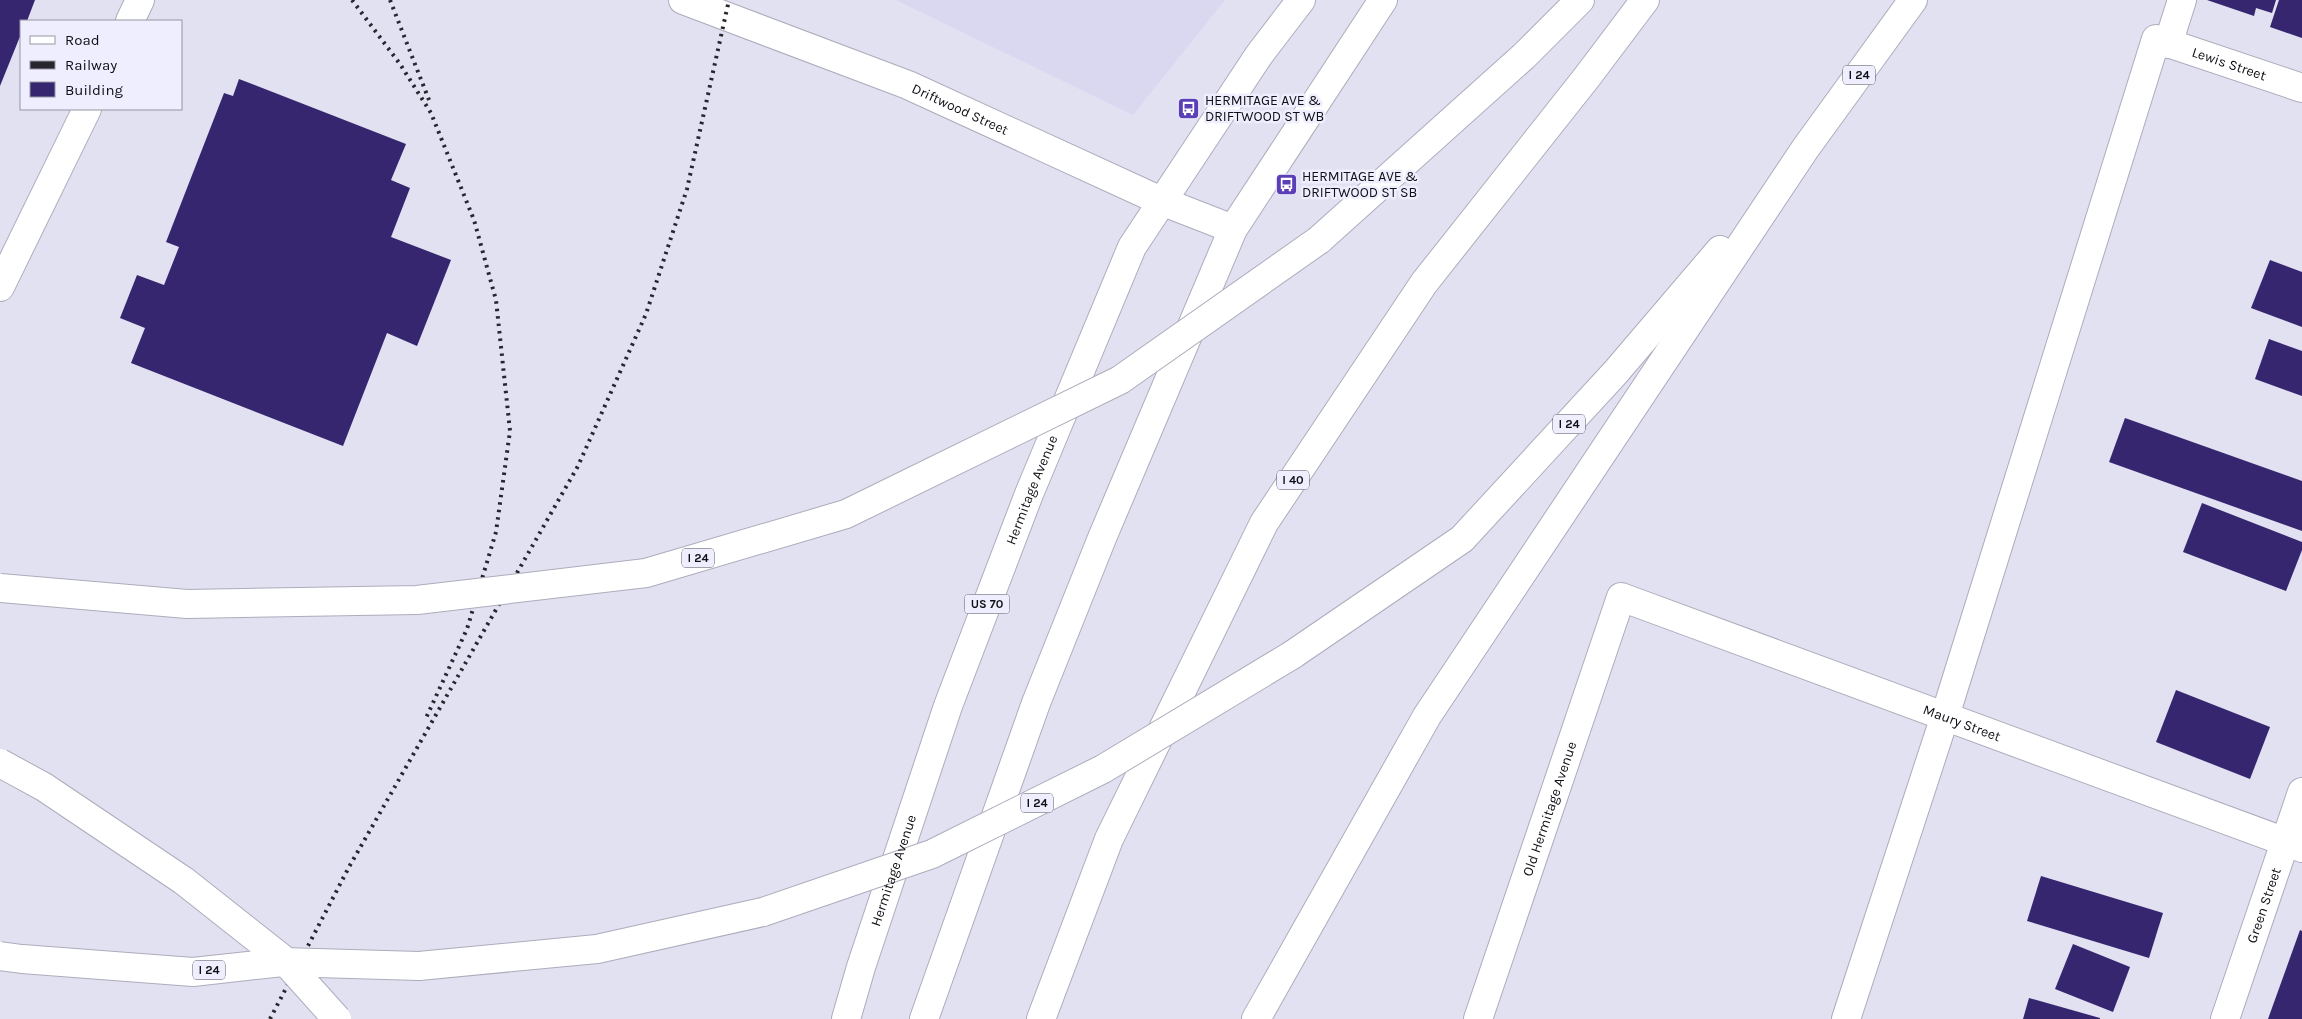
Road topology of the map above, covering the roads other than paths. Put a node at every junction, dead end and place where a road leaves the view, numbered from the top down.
1 (140, 0) edge
2 (683, 0) edge
3 (1301, 0) edge
4 (1383, 0) edge
5 (1580, 0) edge
6 (1645, 0) edge
7 (1913, 0) edge
8 (2182, 0) edge
9 (130, 20) edge
10 (2162, 41) junction
11 (2302, 88) edge
12 (87, 110) edge
13 (1805, 149) junction
14 (1160, 201) junction
15 (1233, 229) junction
16 (0, 287) edge
17 (0, 588) edge
18 (1621, 597) joint
19 (1945, 716) junction
20 (0, 763) edge
21 (2302, 792) edge
22 (2294, 845) edge
23 (0, 956) edge
24 (337, 1019) edge
25 (846, 1019) edge
26 (924, 1019) edge
27 (1041, 1019) edge
28 (1256, 1019) edge
29 (1478, 1019) edge
30 (1846, 1019) edge
31 (2225, 1019) edge

1 - 9 main road
2 - 14 main road, Driftwood Street
3 - 14 main road, Hermitage Avenue / US 70
4 - 15 main road
5 - 17 main road, I 24, bridge
6 - 27 main road, I 40
7 - 13 main road, I 24
8 - 10 main road
10 - 11 main road, Lewis Street
10 - 19 main road
12 - 16 main road
13 - 23 main road, I 24, bridge
13 - 28 main road
14 - 15 main road, Driftwood Street
14 - 25 main road, Hermitage Avenue / US 70
15 - 26 main road
18 - 19 main road, Maury Street
18 - 29 main road, Old Hermitage Avenue
19 - 22 main road, Maury Street
19 - 30 main road
20 - 24 main road, bridge
21 - 22 main road, Green Street
22 - 31 main road, Green Street

